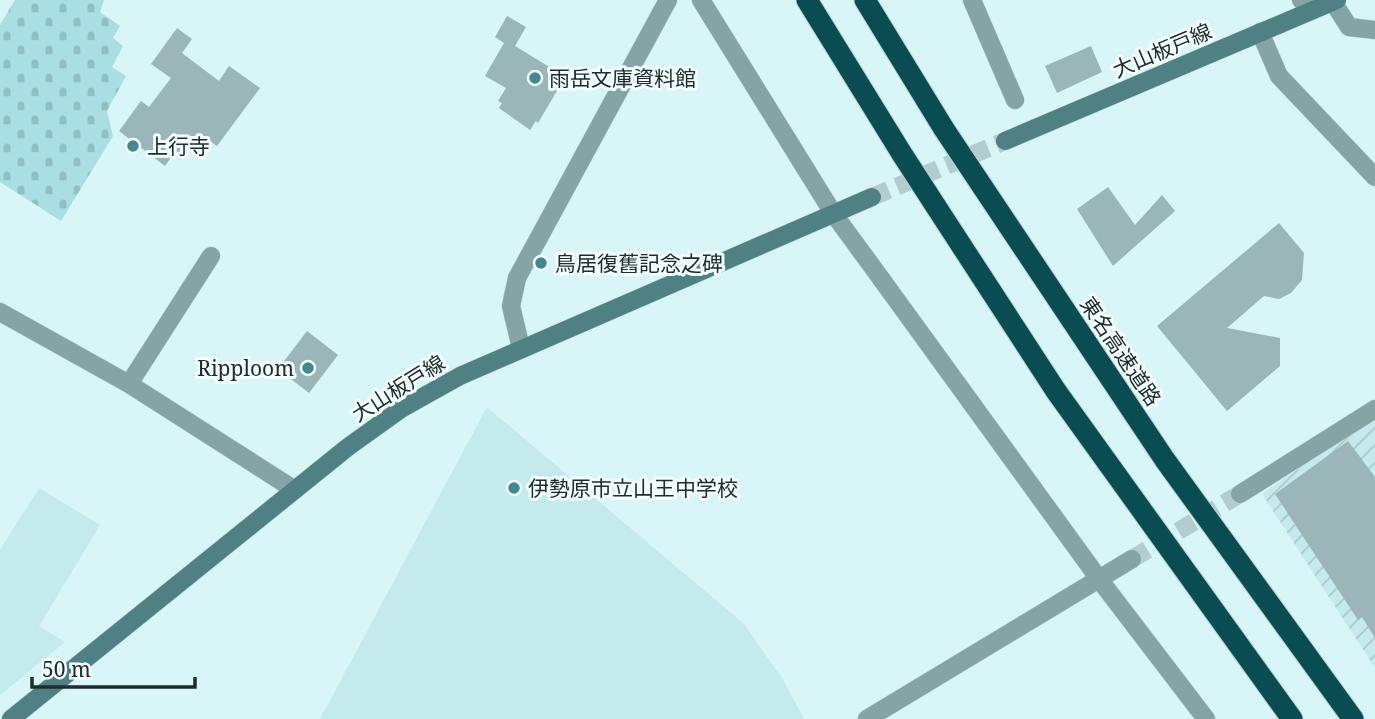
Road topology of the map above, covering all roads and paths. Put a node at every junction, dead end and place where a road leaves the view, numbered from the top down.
1 (668, 0) edge
2 (701, 0) edge
3 (807, 0) edge
4 (865, 0) edge
5 (972, 0) edge
6 (1335, 1) edge
7 (1307, 5) edge
8 (1375, 30) edge
9 (1260, 33) junction
10 (1015, 100) dead end
11 (1005, 141) tunnel mouth
12 (1375, 177) edge
13 (872, 197) tunnel mouth
14 (833, 213) junction
15 (211, 256) dead end
16 (0, 312) edge
17 (521, 348) junction
18 (129, 384) junction
19 (1375, 409) edge
20 (295, 490) junction
21 (1240, 494) tunnel mouth
22 (1132, 559) tunnel mouth
23 (1099, 579) junction
24 (11, 719) edge
25 (867, 719) edge
26 (1206, 719) edge
27 (1292, 719) edge
28 (1353, 719) edge

1 - 17 street
2 - 14 street
3 - 27 highway, bridge
4 - 28 highway, 東名高速道路, bridge
5 - 10 street
6 - 7 main road, 大山板戸線
6 - 8 street
7 - 9 main road, 大山板戸線
9 - 11 main road, 大山板戸線
9 - 12 street
13 - 14 main road, 大山板戸線
14 - 17 main road, 大山板戸線
14 - 23 street
15 - 18 street
16 - 18 street
17 - 20 main road, 大山板戸線
18 - 20 street
19 - 21 street
20 - 24 main road, 大山板戸線
22 - 23 street
23 - 25 street
23 - 26 street

